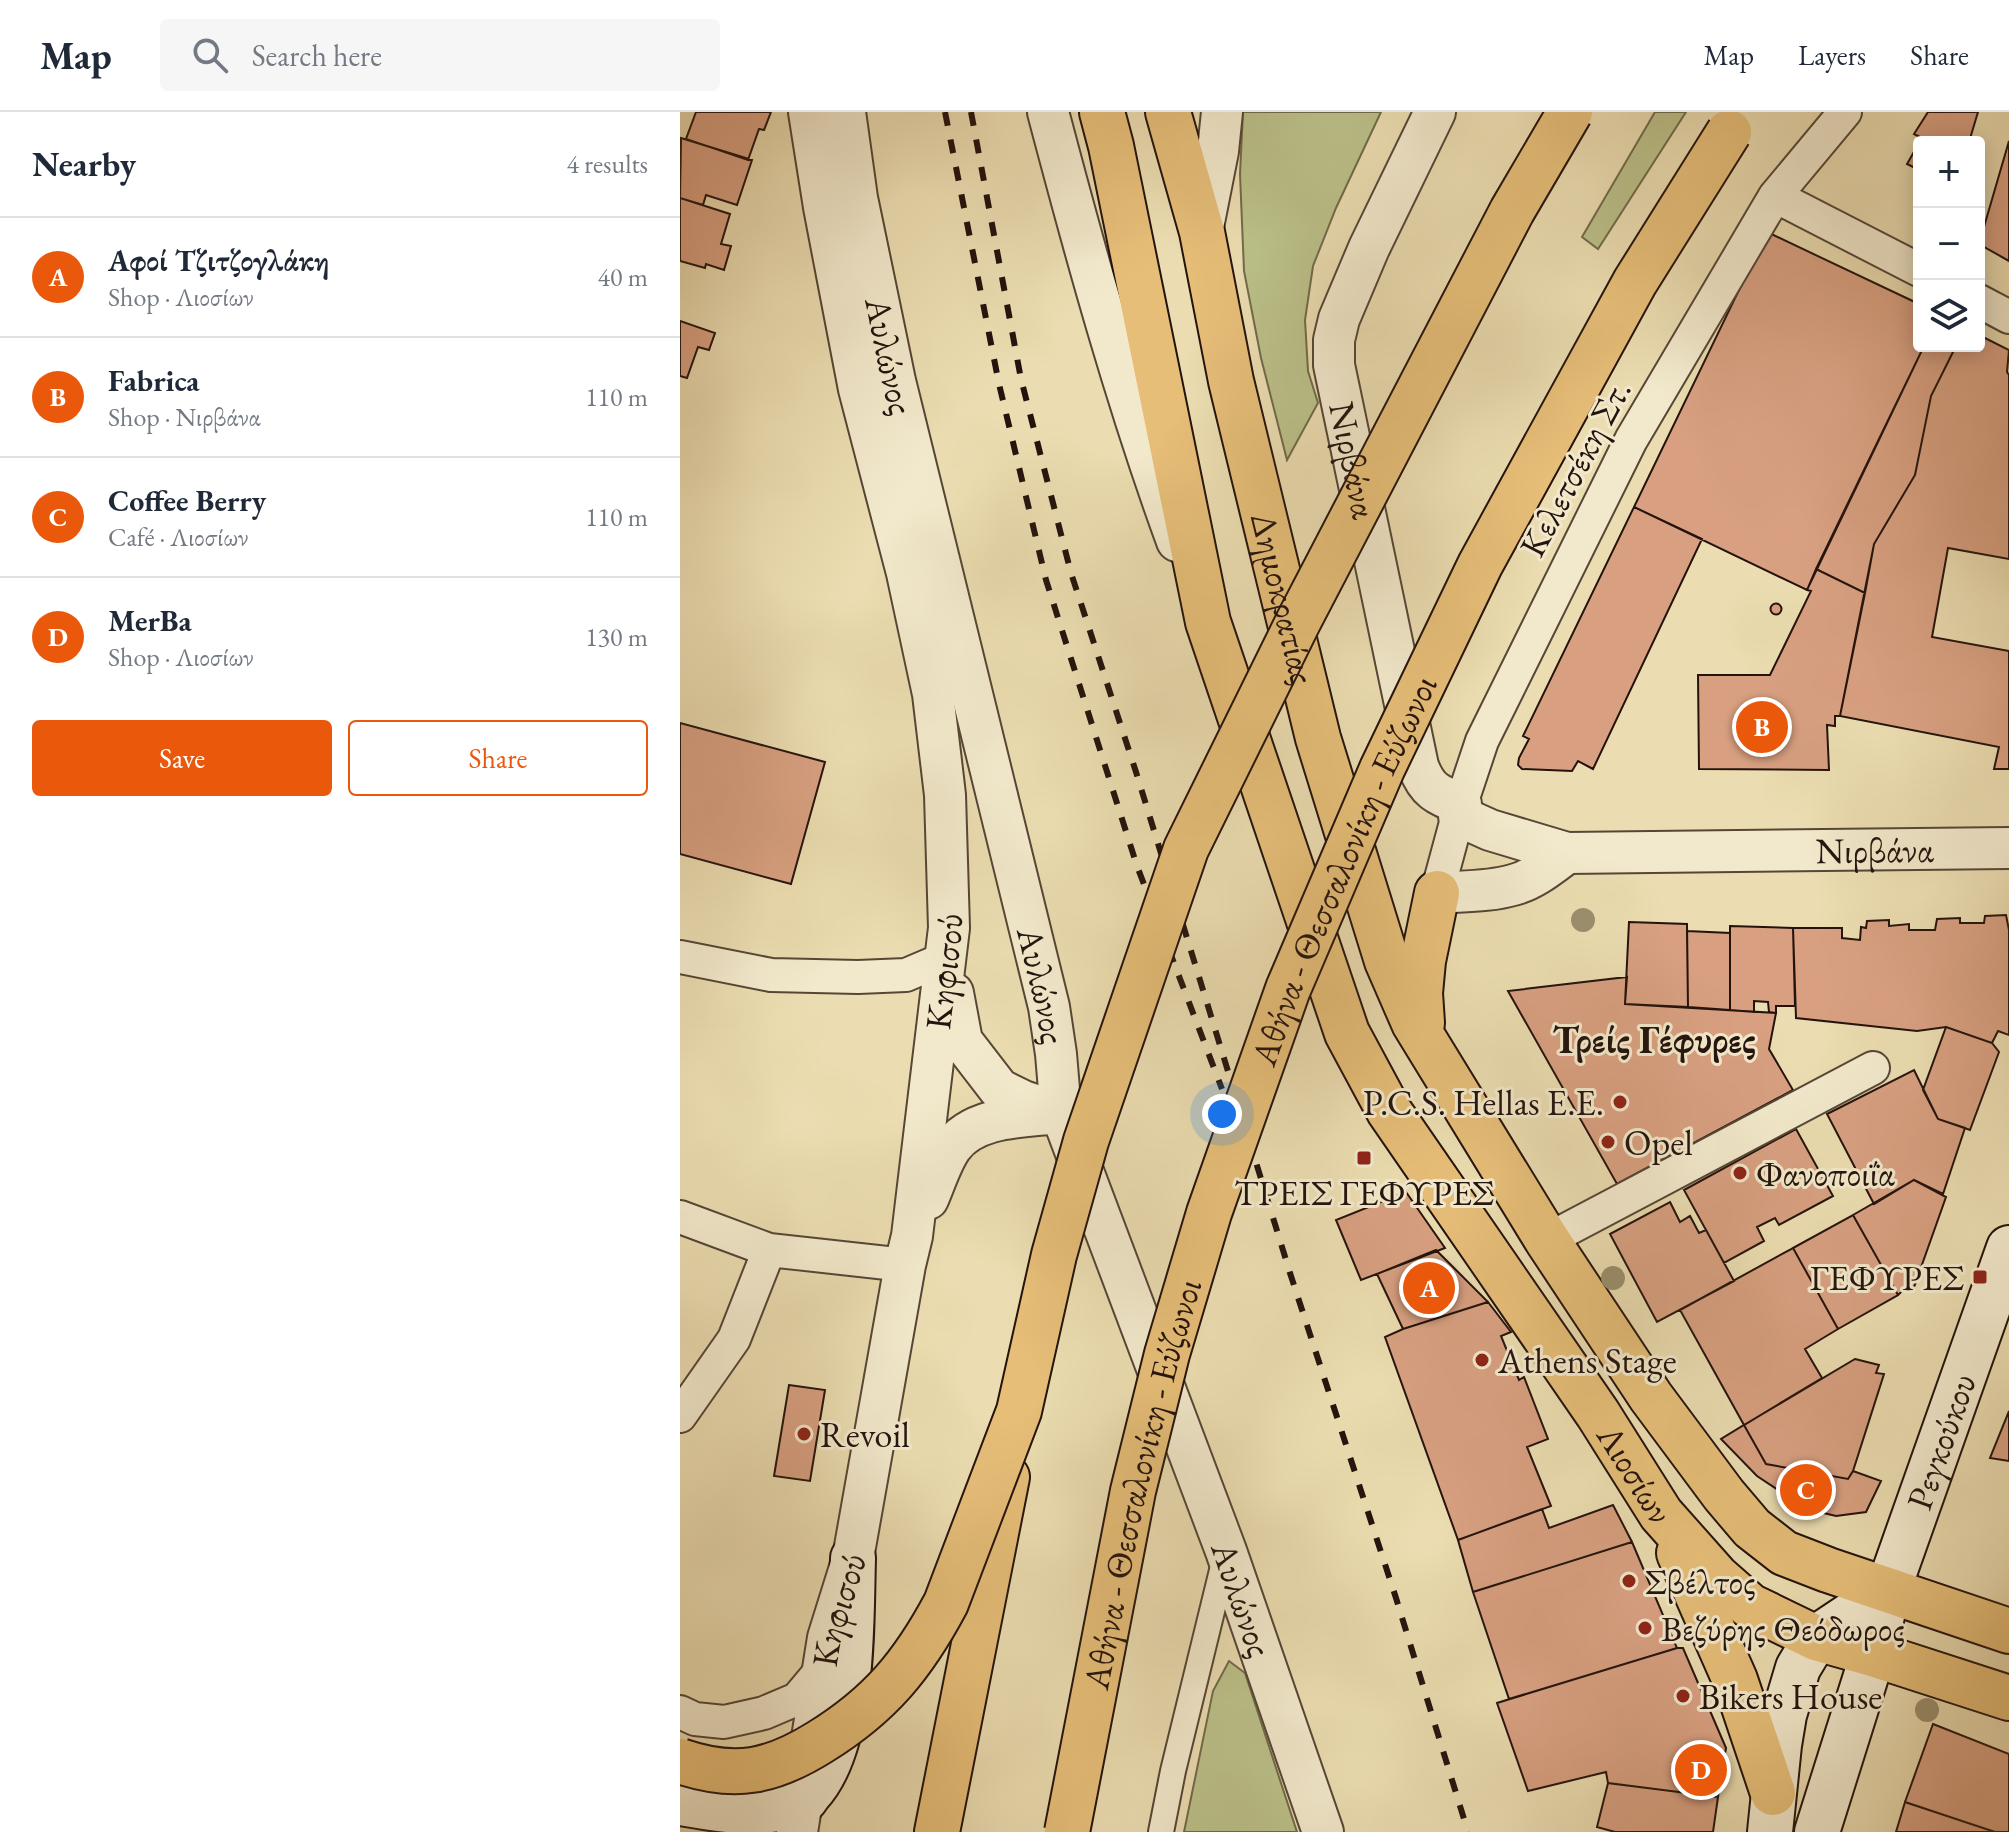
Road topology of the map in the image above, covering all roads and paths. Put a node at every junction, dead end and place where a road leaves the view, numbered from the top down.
1 (809, 112) edge
2 (845, 112) edge
3 (1048, 112) edge
4 (1102, 112) edge
5 (1168, 112) edge
6 (1222, 112) edge
7 (1435, 112) edge
8 (1570, 112) edge
9 (1845, 112) edge
10 (1735, 122) edge
11 (1775, 196) junction
12 (1202, 232) junction
13 (1913, 267) edge
14 (1985, 304) edge
15 (2009, 317) edge
16 (1208, 622) junction
17 (1460, 810) junction
18 (2009, 848) edge
19 (1567, 853) junction
20 (1437, 893) junction
21 (680, 957) edge
22 (946, 958) junction
23 (1387, 961) joint
24 (1347, 1033) joint
25 (1423, 1038) junction
26 (1873, 1068) dead end
27 (1061, 1113) junction
28 (680, 1217) edge
29 (1547, 1240) junction
30 (2009, 1248) edge
31 (769, 1250) junction
32 (909, 1250) junction
33 (1019, 1411) junction
34 (680, 1416) edge
35 (1661, 1514) junction
36 (1226, 1551) junction
37 (853, 1558) junction
38 (1888, 1590) junction
39 (2009, 1631) edge
40 (1816, 1638) junction
41 (1873, 1654) junction
42 (823, 1668) junction
43 (2009, 1698) edge
44 (680, 1712) edge
45 (680, 1761) edge
46 (680, 1803) edge
47 (1771, 1812) edge
48 (799, 1818) edge
49 (937, 1832) edge
50 (1067, 1832) edge
51 (1161, 1832) edge
52 (1323, 1832) edge
53 (1817, 1832) edge

1 - 22 street, Κηφισού
2 - 27 street, Αυλώνος
3 - 16 street, Δημοκρατίας
4 - 16 main road, Δημοκρατίας
5 - 12 main road, Δημοκρατίας
6 - 12 street, Δημοκρατίας
7 - 17 street, Νιρβάνα
8 - 33 main road, bridge
9 - 11 street, Κελετσέκη Στ.
10 - 50 main road, Αθήνα - Θεσσαλονίκη - Εύζωνοι, bridge
11 - 13 street
11 - 17 street, Κελετσέκη Στ.
12 - 23 main road, Δημοκρατίας
14 - 15 street
16 - 24 main road, Δημοκρατίας
17 - 19 street, Νιρβάνα
17 - 20 street, Κελετσέκη Στ.
18 - 19 street, Νιρβάνα
19 - 20 street
20 - 25 main road
21 - 22 street
22 - 27 street
22 - 32 street, Κηφισού
23 - 25 main road, Λιοσίων
24 - 35 main road, Λιοσίων
25 - 29 main road, Λιοσίων
26 - 29 street
27 - 32 street
27 - 36 street, Αυλώνος
28 - 31 street
29 - 38 main road, Λιοσίων
30 - 38 main road, Ρεγκούκου
31 - 32 street
31 - 34 street
32 - 37 street, Κηφισού
33 - 45 main road, bridge
33 - 49 main road, bridge
35 - 40 main road, Λιοσίων
35 - 47 main road
36 - 51 street
36 - 52 street, Αυλώνος
37 - 42 street, Κηφισού
37 - 48 main road
38 - 39 main road, Λιοσίων
38 - 40 main road
38 - 41 main road
40 - 41 main road
40 - 47 main road
41 - 43 main road
41 - 53 main road
42 - 44 street
42 - 48 street, Κηφισού
46 - 48 main road

